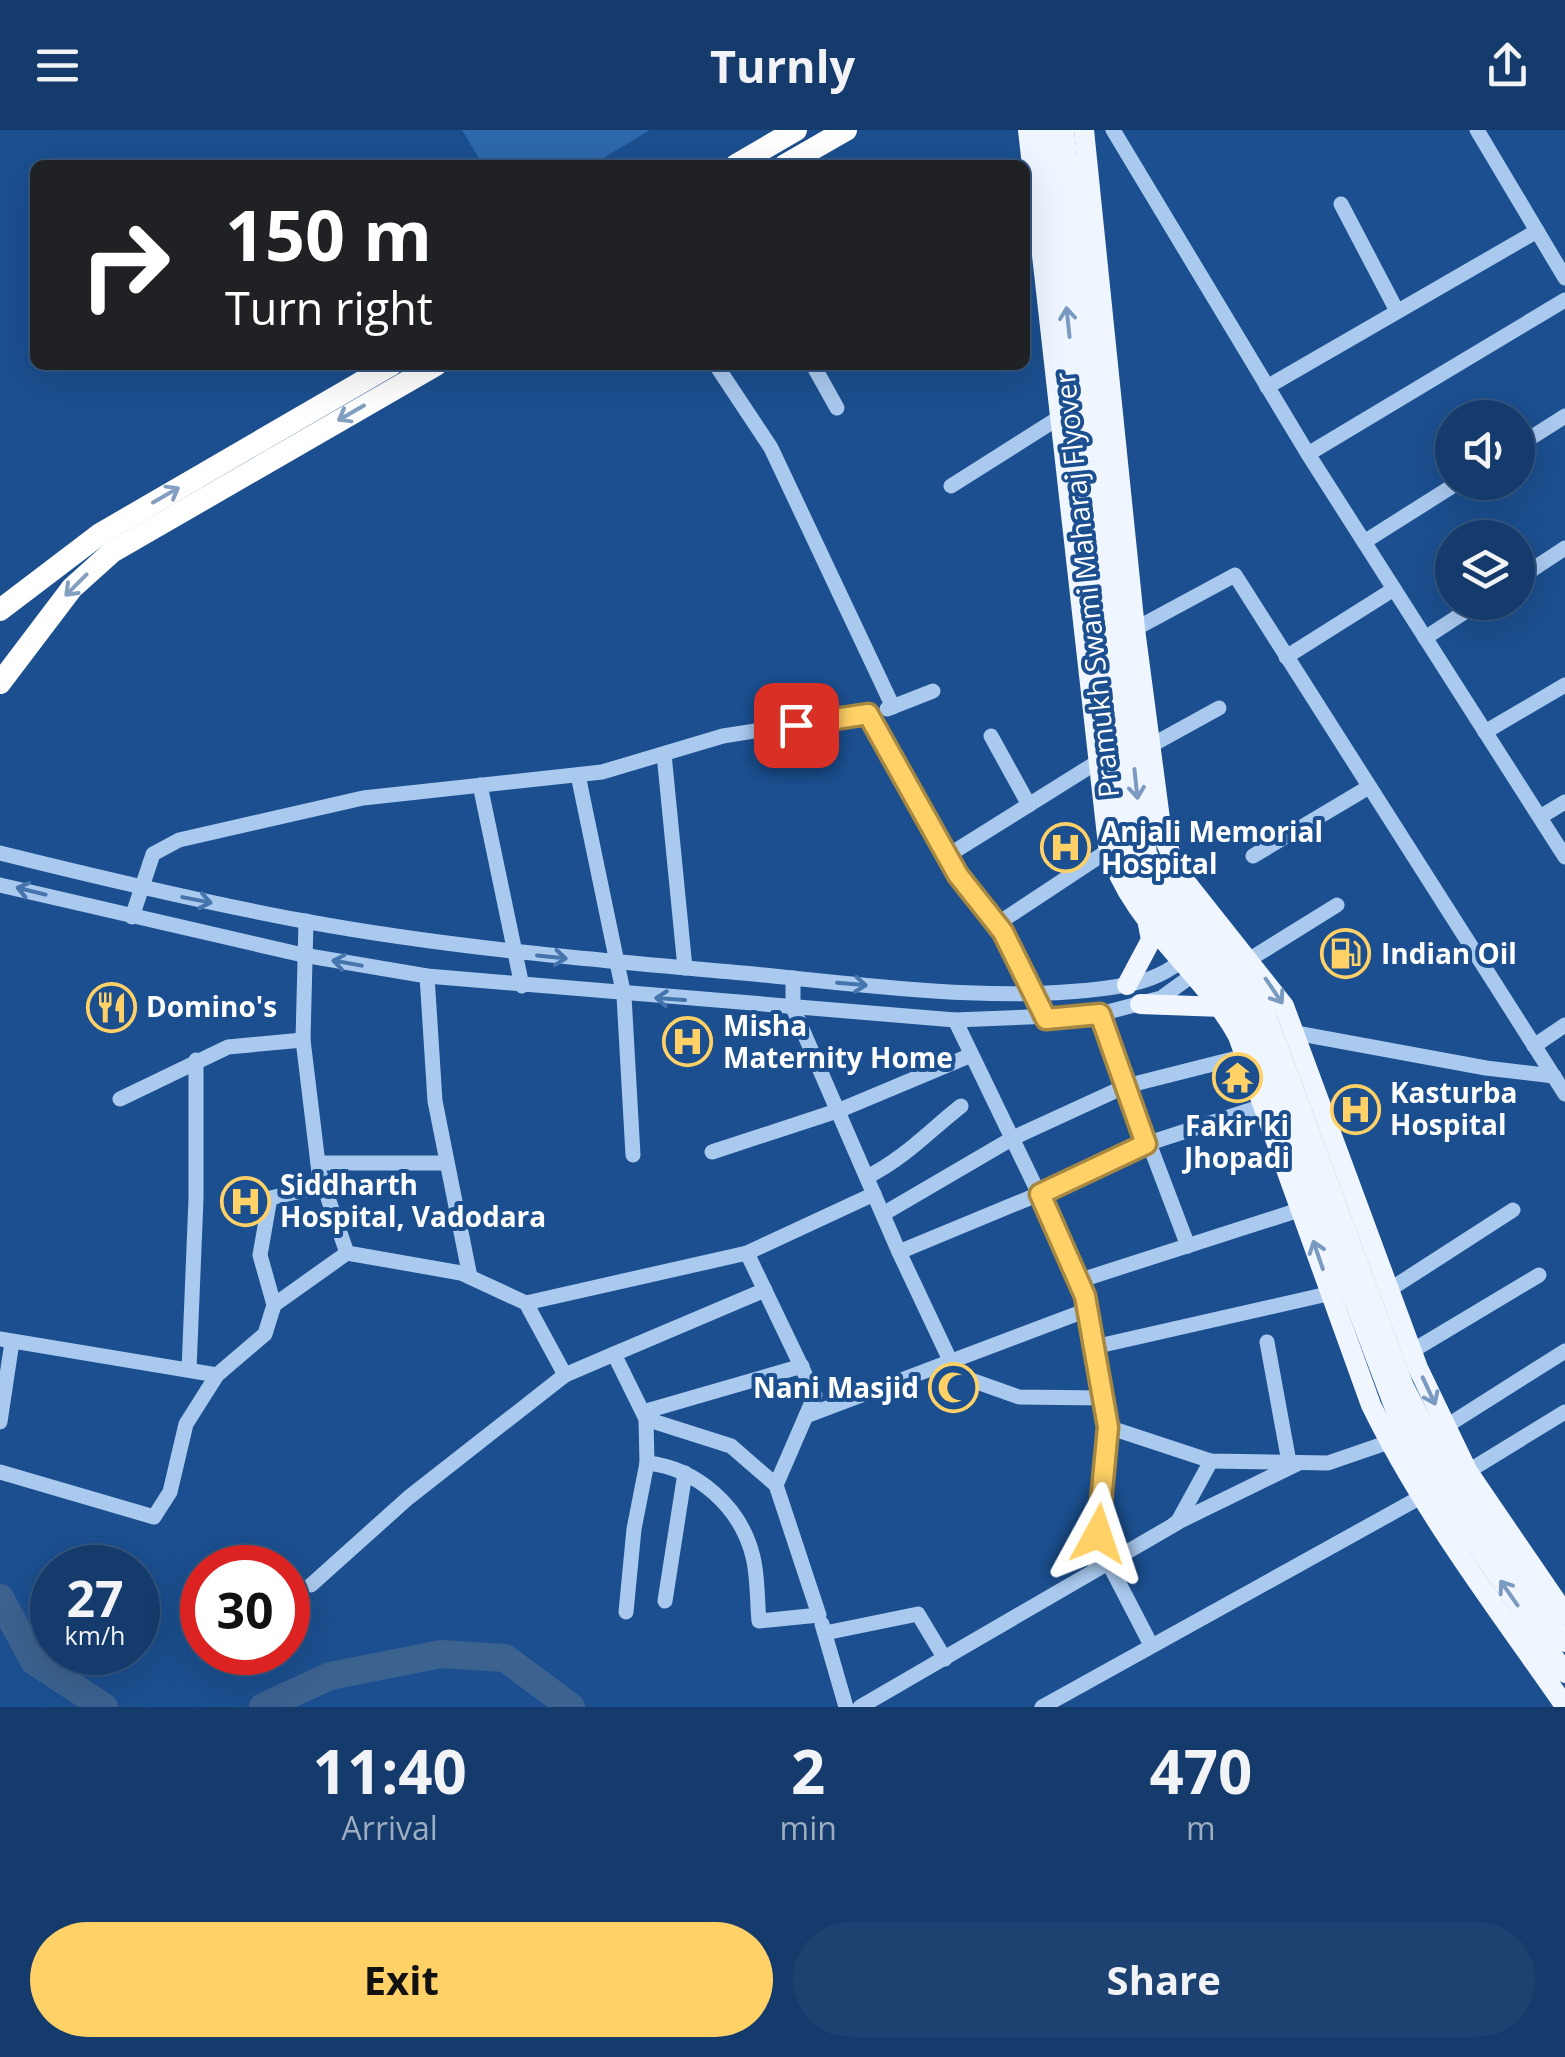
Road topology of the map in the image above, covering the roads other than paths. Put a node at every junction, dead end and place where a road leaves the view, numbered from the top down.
1 (796, 130) edge
2 (846, 130) edge
3 (1028, 130) edge
4 (1046, 130) edge
5 (1064, 130) edge
6 (1084, 130) edge
7 (1112, 130) edge
8 (1478, 130) edge
9 (745, 160) edge
10 (793, 160) edge
11 (1341, 204) dead end
12 (1537, 231) junction
13 (1565, 278) edge
14 (1565, 300) edge
15 (1397, 311) junction
16 (382, 370) edge
17 (427, 370) edge
18 (719, 370) edge
19 (816, 370) edge
20 (1267, 387) junction
21 (837, 408) dead end
22 (1565, 416) edge
23 (1060, 417) junction
24 (1535, 435) edge
25 (1308, 454) junction
26 (951, 486) dead end
27 (1435, 497) edge
28 (1364, 542) junction
29 (1565, 548) edge
30 (1535, 568) edge
31 (1394, 589) junction
32 (0, 610) edge
33 (1452, 620) edge
34 (1135, 629) junction
35 (1425, 638) junction
36 (1286, 657) junction
37 (0, 683) edge
38 (1565, 685) edge
39 (934, 691) dead end
40 (893, 707) junction
41 (1219, 708) dead end
42 (868, 714) junction
43 (1486, 732) junction
44 (991, 736) dead end
45 (1150, 746) junction
46 (664, 754) junction
47 (1099, 761) junction
48 (578, 775) junction
49 (480, 785) junction
50 (1369, 786) junction
51 (1565, 802) edge
52 (1029, 805) junction
53 (1540, 818) junction
54 (1109, 850) junction
55 (0, 853) edge
56 (947, 856) junction
57 (1253, 856) dead end
58 (1565, 858) edge
59 (0, 885) edge
60 (142, 888) junction
61 (1337, 905) dead end
62 (132, 917) junction
63 (1146, 918) junction
64 (306, 921) junction
65 (997, 924) junction
66 (1228, 932) junction
67 (515, 953) junction
68 (303, 955) junction
69 (1250, 958) junction
70 (617, 964) junction
71 (685, 968) junction
72 (1189, 968) junction
73 (428, 976) junction
74 (792, 978) junction
75 (522, 986) junction
76 (1126, 986) junction
77 (1032, 992) junction
78 (624, 996) junction
79 (1140, 1004) junction
80 (1222, 1007) junction
81 (794, 1008) junction
82 (1100, 1014) junction
83 (1046, 1019) junction
84 (955, 1020) junction
85 (1565, 1026) edge
86 (1296, 1033) junction
87 (302, 1040) junction
88 (1534, 1046) junction
89 (969, 1056) junction
90 (1245, 1056) junction
91 (196, 1060) junction
92 (1554, 1076) junction
93 (1126, 1086) junction
94 (1565, 1094) edge
95 (120, 1099) dead end
96 (961, 1106) dead end
97 (1263, 1106) junction
98 (840, 1110) junction
99 (1013, 1138) junction
100 (1146, 1144) junction
101 (712, 1152) dead end
102 (633, 1155) dead end
103 (318, 1163) junction
104 (446, 1163) junction
105 (867, 1177) junction
106 (324, 1186) junction
107 (874, 1194) junction
108 (1040, 1194) junction
109 (1302, 1209) junction
110 (1513, 1210) dead end
111 (882, 1214) junction
112 (1188, 1246) junction
113 (899, 1252) junction
114 (346, 1253) junction
115 (747, 1253) junction
116 (1540, 1275) dead end
117 (470, 1277) junction
118 (1078, 1281) junction
119 (765, 1290) junction
120 (1389, 1290) junction
121 (1332, 1293) junction
122 (526, 1303) junction
123 (274, 1305) junction
124 (1086, 1310) junction
125 (6, 1340) edge
126 (1267, 1342) dead end
127 (1094, 1347) junction
128 (1565, 1350) edge
129 (1412, 1351) junction
130 (614, 1354) junction
131 (948, 1362) junction
132 (802, 1366) junction
133 (189, 1370) junction
134 (565, 1375) junction
135 (217, 1376) junction
136 (1103, 1398) junction
137 (1565, 1412) edge
138 (645, 1416) junction
139 (806, 1416) junction
140 (0, 1422) edge
141 (1445, 1426) junction
142 (1108, 1427) junction
143 (1389, 1442) junction
144 (1211, 1461) junction
145 (1295, 1462) junction
146 (647, 1463) junction
147 (0, 1472) edge
148 (1468, 1472) junction
149 (685, 1473) junction
150 (776, 1485) junction
151 (1420, 1498) junction
152 (1170, 1526) junction
153 (1102, 1565) junction
154 (311, 1585) dead end
155 (665, 1601) dead end
156 (626, 1612) dead end
157 (1565, 1614) edge
158 (820, 1615) junction
159 (824, 1633) junction
160 (1565, 1642) edge
161 (1151, 1646) junction
162 (944, 1658) junction
163 (1565, 1673) edge
164 (1565, 1706) edge
165 (846, 1707) edge
166 (860, 1707) edge
167 (1042, 1707) edge

1 - 9 highway
2 - 10 highway
3 - 23 main road
163 -> 4 main road, Pramukh Swami Maharaj Flyover, bridge
5 -> 160 main road, Pramukh Swami Maharaj Flyover, bridge
6 - 34 main road
7 - 20 street
8 - 12 street
11 - 15 street
12 - 13 street
12 - 15 street
14 - 25 street
15 - 20 street
32 -> 16 highway
17 -> 37 highway
18 - 40 street
19 - 21 street
20 - 25 street
22 - 24 street
23 - 26 street
23 - 47 main road
25 - 28 street
27 - 28 street
28 - 31 street
29 - 30 street
31 - 35 street
31 - 36 street
33 - 35 street
34 - 36 street
34 - 45 main road
35 - 43 street
36 - 50 street
38 - 43 street
39 - 40 street
40 - 42 street
41 - 45 street
42 - 46 street
42 - 56 street
43 - 53 street
44 - 52 street
45 - 66 main road
46 - 48 street
46 - 71 street
47 - 52 street
47 - 54 main road
48 - 49 street
48 - 70 street
49 - 60 street
49 - 67 street
50 - 57 street
50 - 88 street
51 - 53 street
52 - 56 street
53 - 58 street
54 - 63 main road
54 - 65 street
55 - 60 street
56 - 65 street
62 -> 59 street
60 - 62 street
60 -> 64 street
61 - 69 street
62 - 68 street
63 - 72 main road
63 - 76 main road
64 - 67 street
64 - 68 street
65 - 77 street
66 - 69 main road
66 - 72 street
67 -> 70 street
67 - 75 street
73 -> 68 street
68 - 87 street
69 -> 86 main road
70 - 71 street
70 - 78 street
71 - 74 street
72 - 76 street
72 - 79 street
72 - 80 main road
73 - 75 street
73 - 104 street
74 -> 77 street
74 - 81 street
75 - 78 street
76 - 77 street
77 - 83 street
81 -> 78 street
78 - 102 street
79 - 80 main road
79 - 82 street
80 - 90 main road
81 - 84 street
81 - 98 street
82 - 83 street
82 - 93 street
83 - 84 street
84 - 89 street
85 - 88 street
86 - 92 street
86 - 120 main road
87 - 91 street
87 - 103 street
88 - 92 street
89 - 98 street
89 - 99 street
90 - 93 street
90 - 97 main road
91 - 95 street
91 - 133 street
92 - 94 street
93 - 99 street
93 - 100 street
96 - 105 street
97 - 100 street
97 - 109 main road
98 - 101 street
98 - 105 street
99 - 108 street
99 - 111 street
100 - 108 street
100 - 112 street
103 - 104 street
103 - 106 street
104 - 117 street
105 - 107 street
106 - 114 street
106 - 123 street
107 - 111 street
107 - 115 street
108 - 113 street
108 - 118 street
109 - 112 street
121 -> 109 main road
110 - 120 street
111 - 113 street
112 - 118 street
113 - 131 street
114 - 117 street
114 - 123 street
115 - 119 street
115 - 122 street
116 - 129 street
117 - 122 street
118 - 124 street
119 - 130 street
119 - 132 street
120 - 129 main road
121 - 127 street
121 - 143 main road
122 - 134 street
123 - 135 street
124 - 127 street
124 - 131 street
125 - 133 street
125 - 140 street
126 - 145 street
127 - 136 street
128 - 141 street
129 -> 141 main road
130 - 134 street
130 - 138 street
131 - 136 street
131 - 139 street
132 - 138 street
132 - 139 street
133 - 135 street
134 - 154 street
135 - 147 street
136 - 142 street
137 - 148 street
138 - 146 street
138 - 150 street
139 - 150 street
141 - 148 main road
142 - 144 street
142 - 153 street
143 - 145 street
143 - 151 main road
144 - 145 street
144 - 152 street
145 - 152 street
146 - 149 street
146 - 156 street
148 - 151 street
148 - 157 main road
149 - 155 street
149 - 158 street
150 - 158 street
151 - 161 street
151 - 164 main road
152 - 153 street
153 - 161 street
153 - 162 street
158 - 159 street
159 - 162 street
159 - 165 street
161 - 167 street
162 - 166 street

